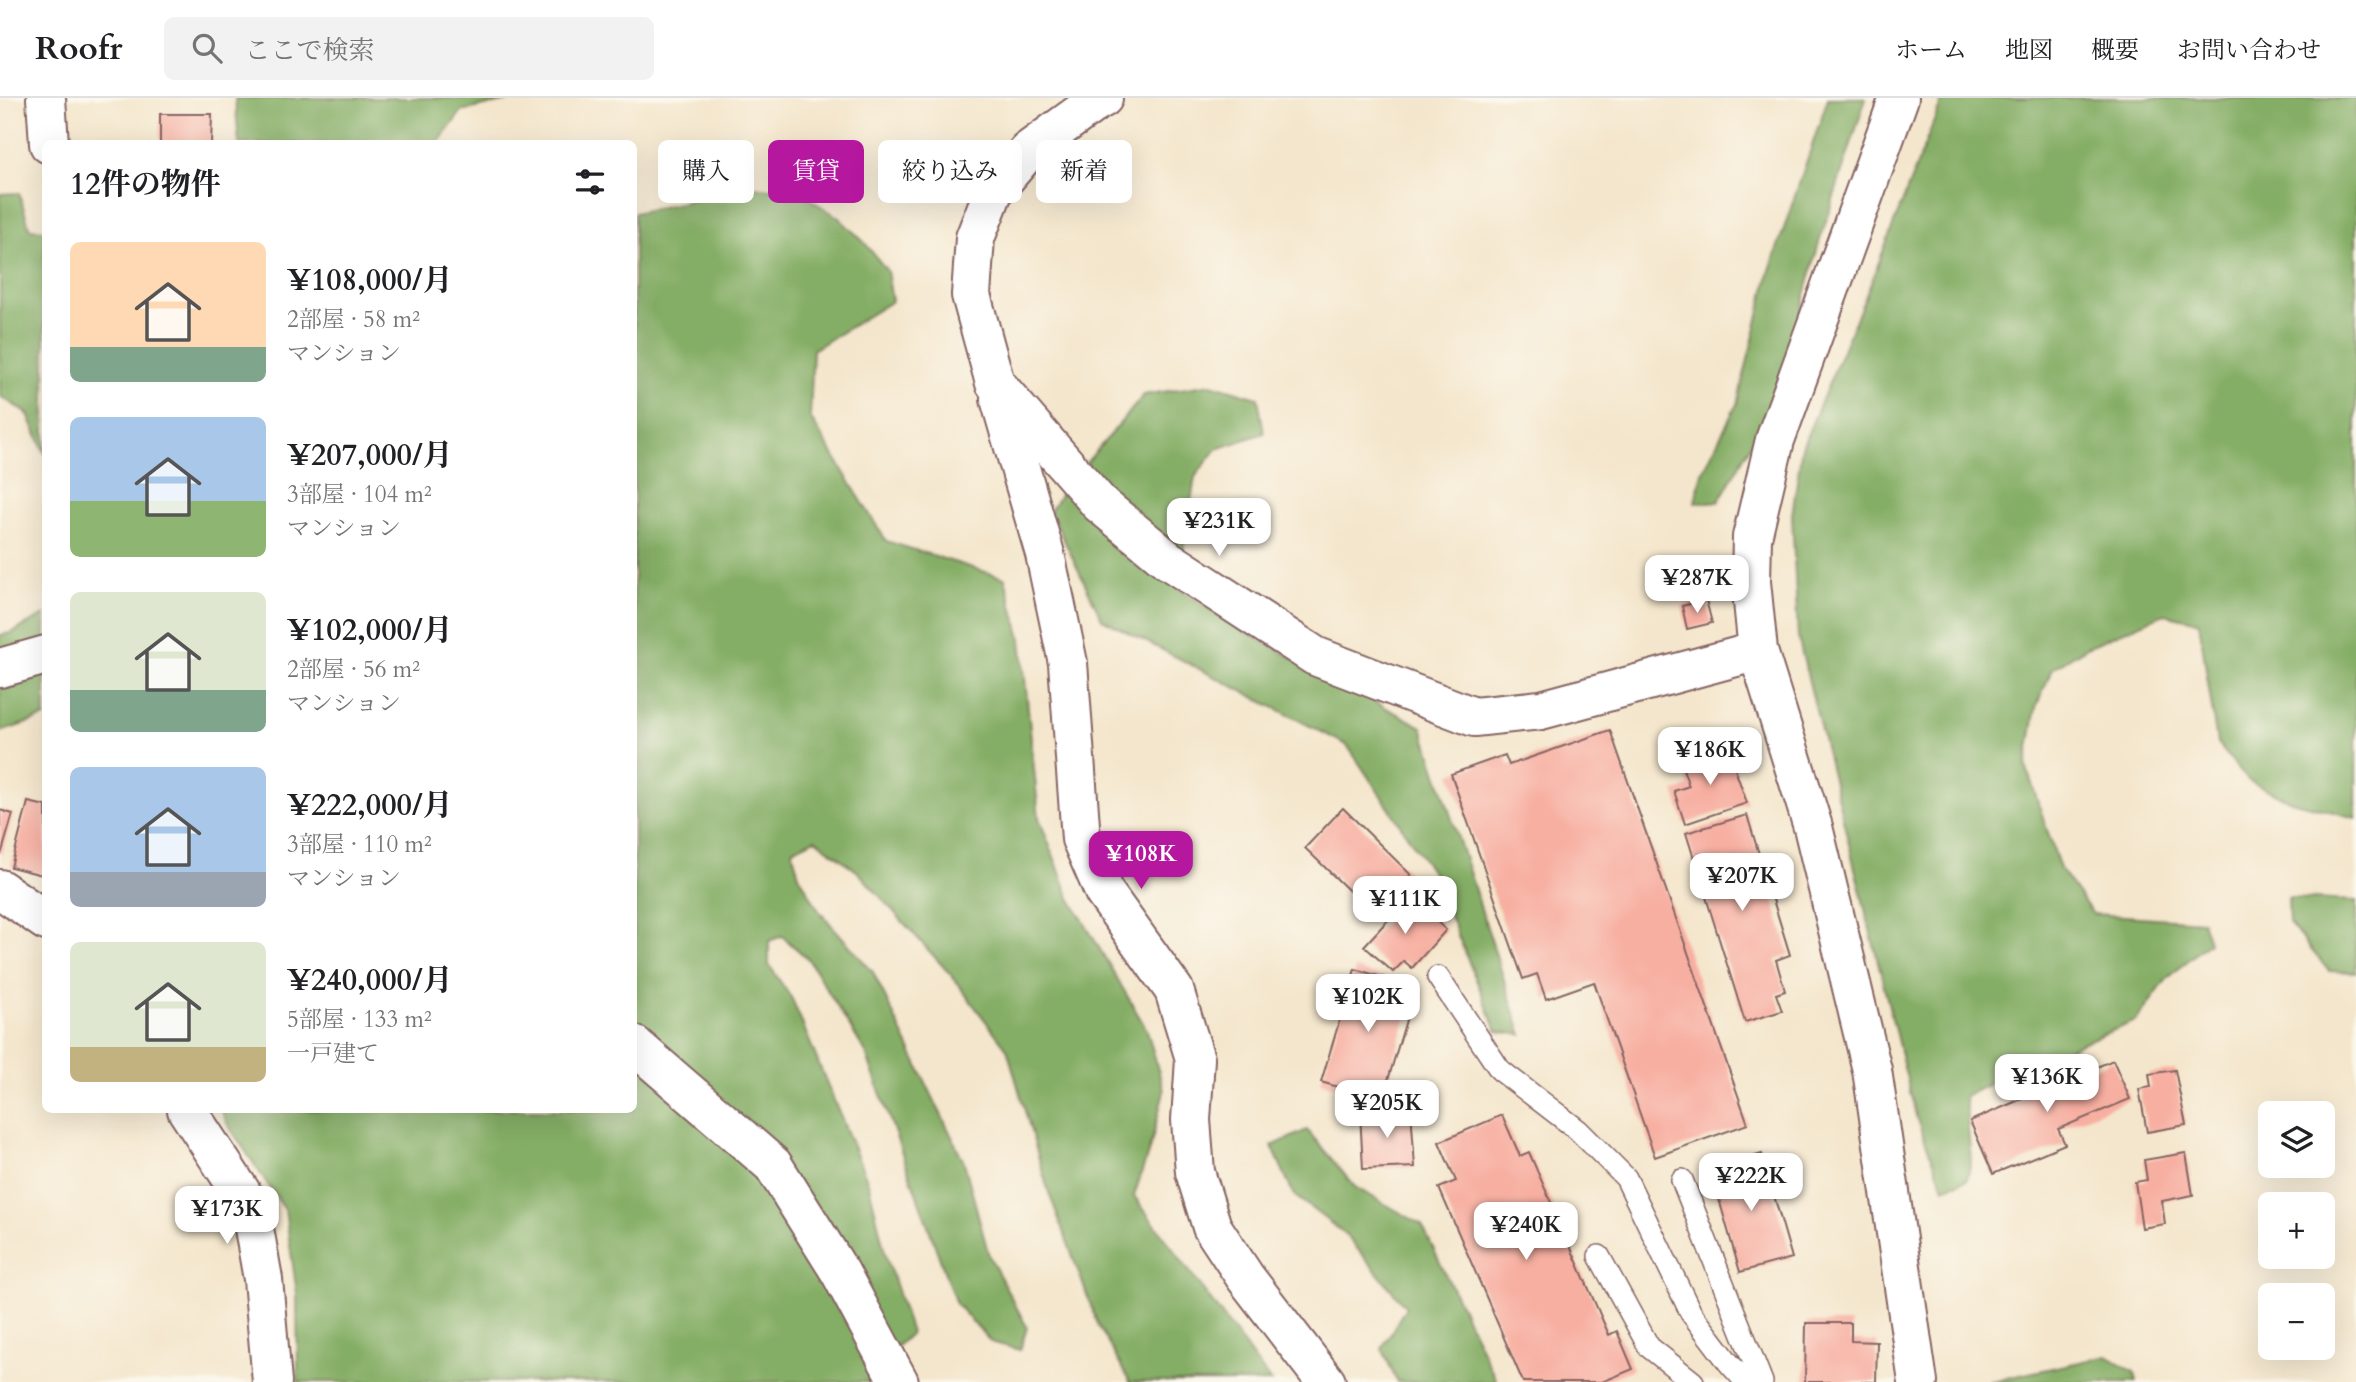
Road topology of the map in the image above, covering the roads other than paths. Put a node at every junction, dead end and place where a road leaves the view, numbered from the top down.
1 (46, 98) edge
2 (1103, 98) edge
3 (1899, 98) edge
4 (49, 140) edge
5 (995, 383) junction
6 (1758, 651) junction
7 (42, 656) edge
8 (0, 668) edge
9 (0, 889) edge
10 (42, 918) edge
11 (1438, 977) dead end
12 (637, 1048) edge
13 (189, 1113) edge
14 (1682, 1180) dead end
15 (1599, 1256) dead end
16 (272, 1382) edge
17 (899, 1382) edge
18 (1325, 1382) edge
19 (1693, 1382) edge
20 (1746, 1382) edge
21 (1762, 1382) edge
22 (1918, 1382) edge

1 - 4 street
2 - 5 street
3 - 6 street
5 - 6 street
5 - 18 street
6 - 22 street
7 - 8 street
9 - 10 street
11 - 20 lane
12 - 17 street
13 - 16 street
14 - 21 lane
15 - 19 lane

